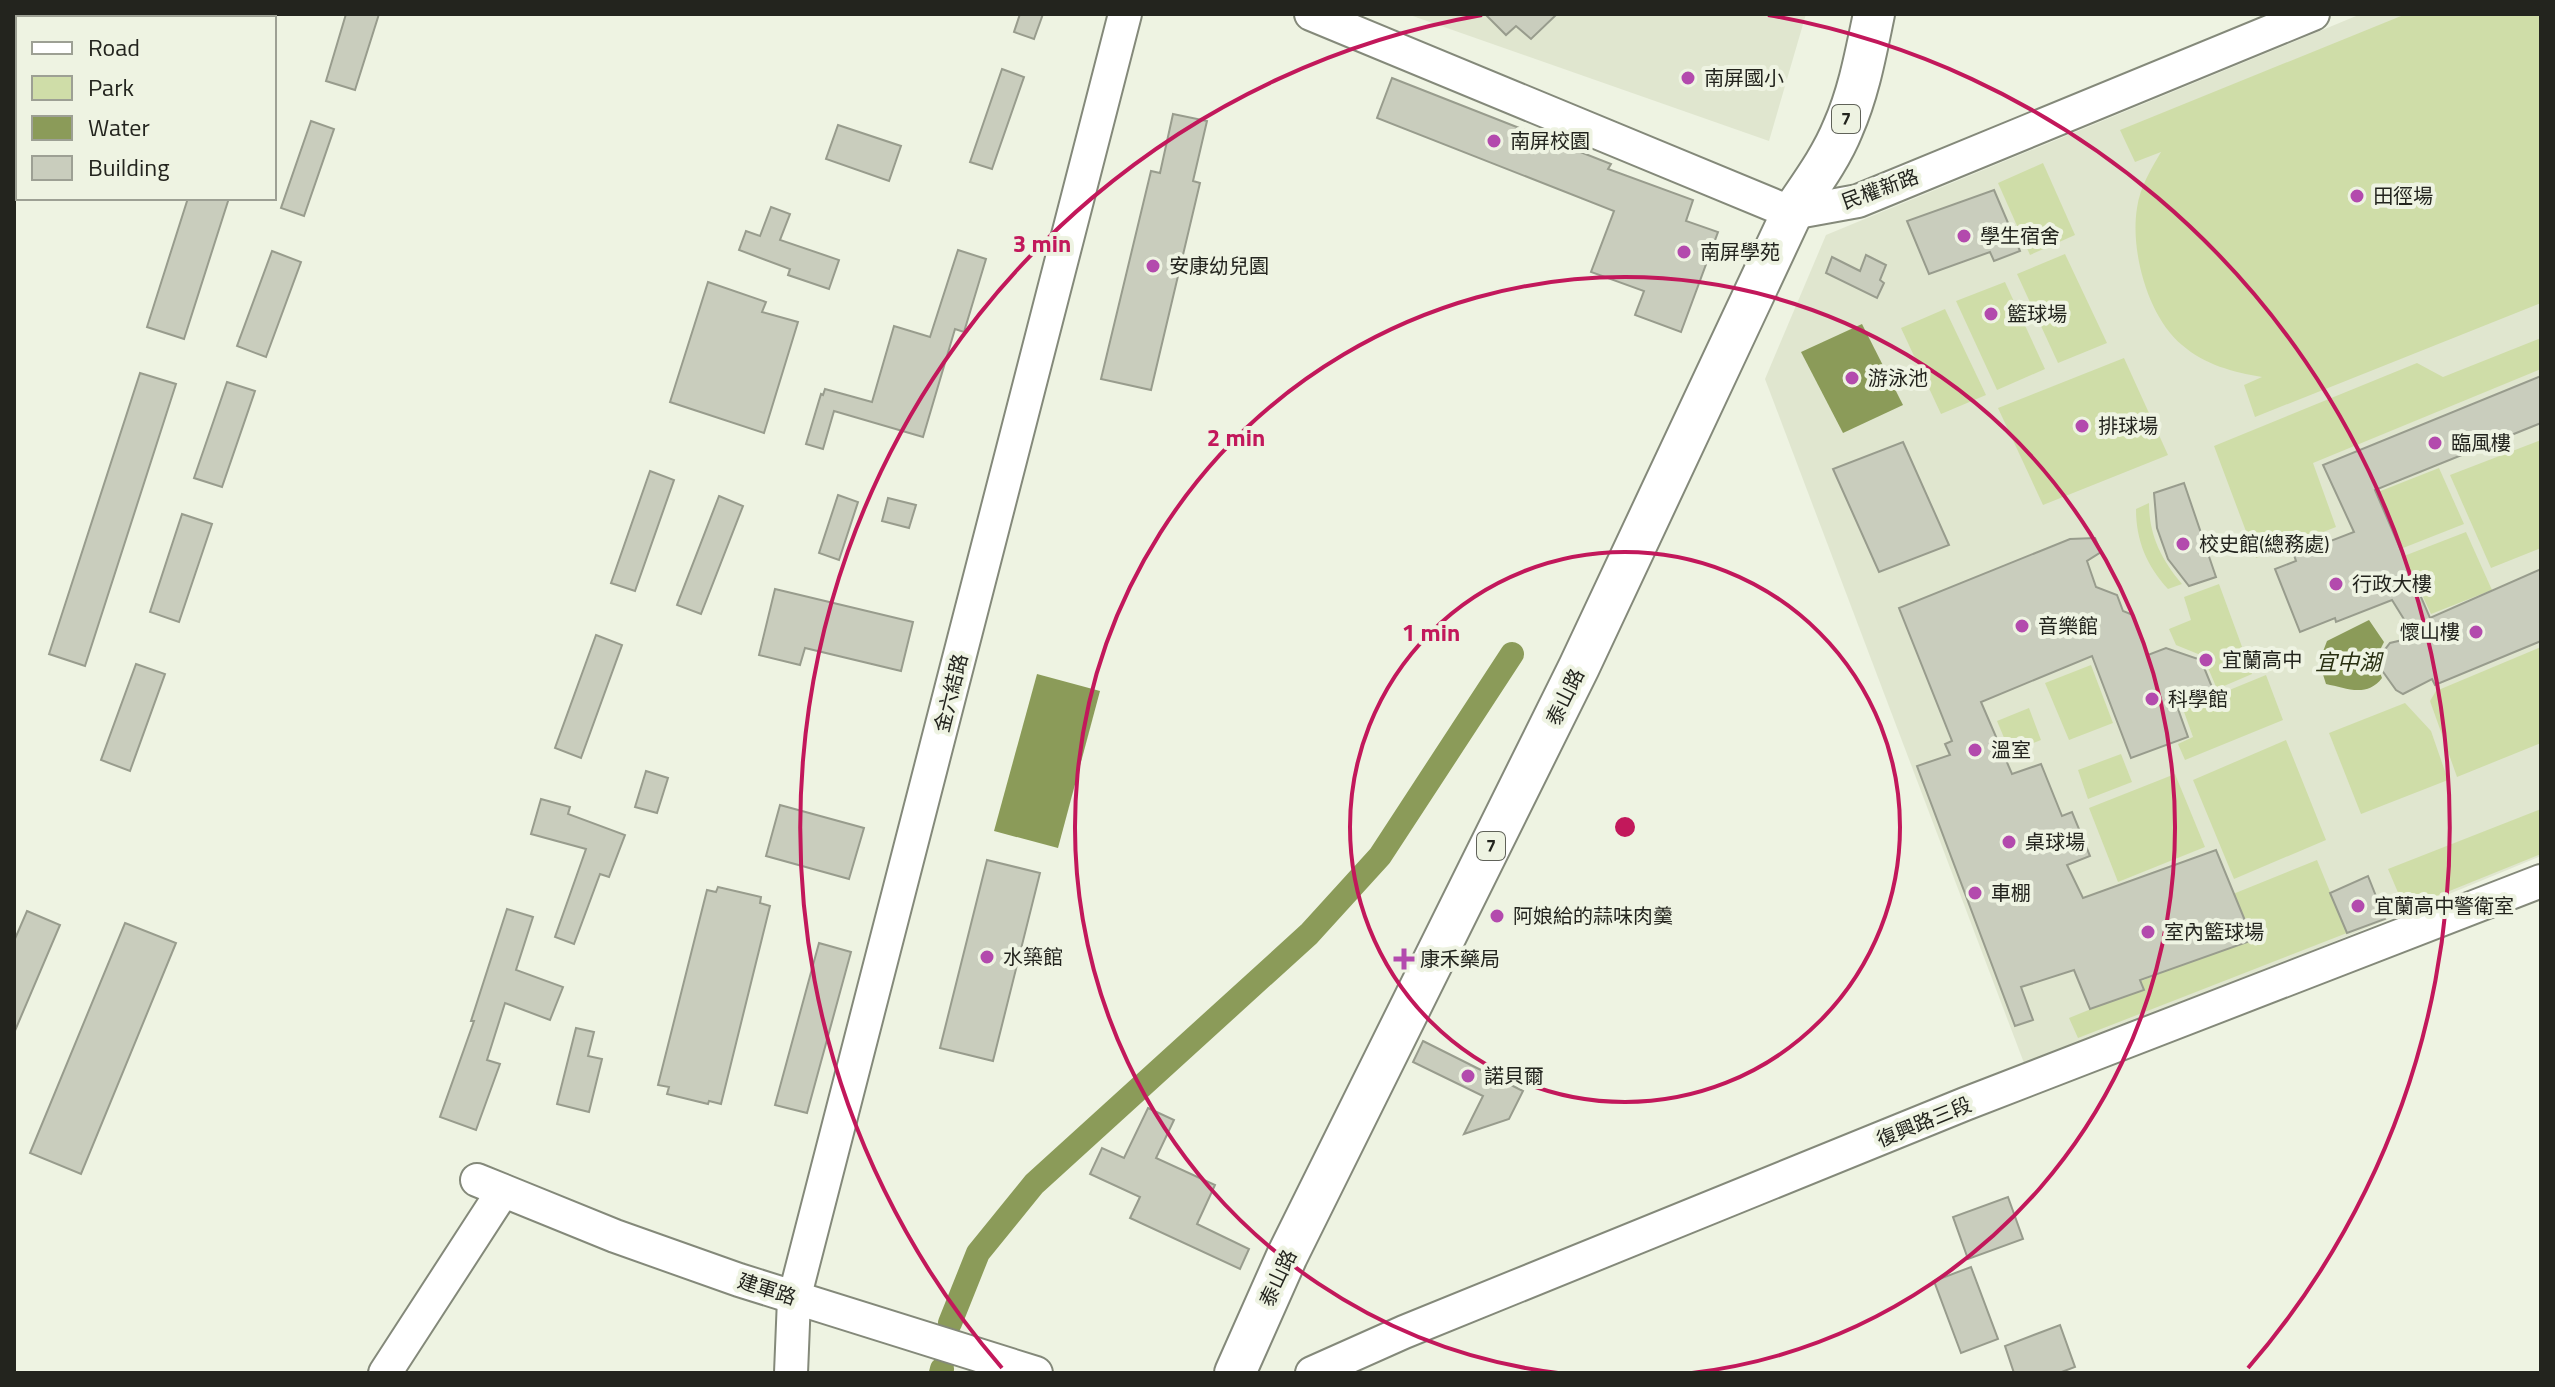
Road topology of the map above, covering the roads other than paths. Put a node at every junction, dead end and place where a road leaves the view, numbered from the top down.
1 (1125, 14) edge
2 (1311, 14) edge
3 (1874, 14) edge
4 (2313, 14) edge
5 (1792, 213) junction
6 (2541, 881) edge
7 (794, 1299) junction
8 (1344, 1366) edge
9 (385, 1373) edge
10 (791, 1373) edge
11 (1036, 1373) edge
12 (1235, 1373) edge
13 (1312, 1373) edge

1 - 7 street, 金六結路
2 - 5 street
3 - 5 main road, 泰山路 / 7
4 - 5 street, 民權新路
5 - 12 main road, 泰山路 / 7
6 - 8 street, 復興路三段
7 - 9 street, 建軍路
7 - 10 street, 金六結路
7 - 11 street, 建軍路
8 - 13 street, 復興路三段

